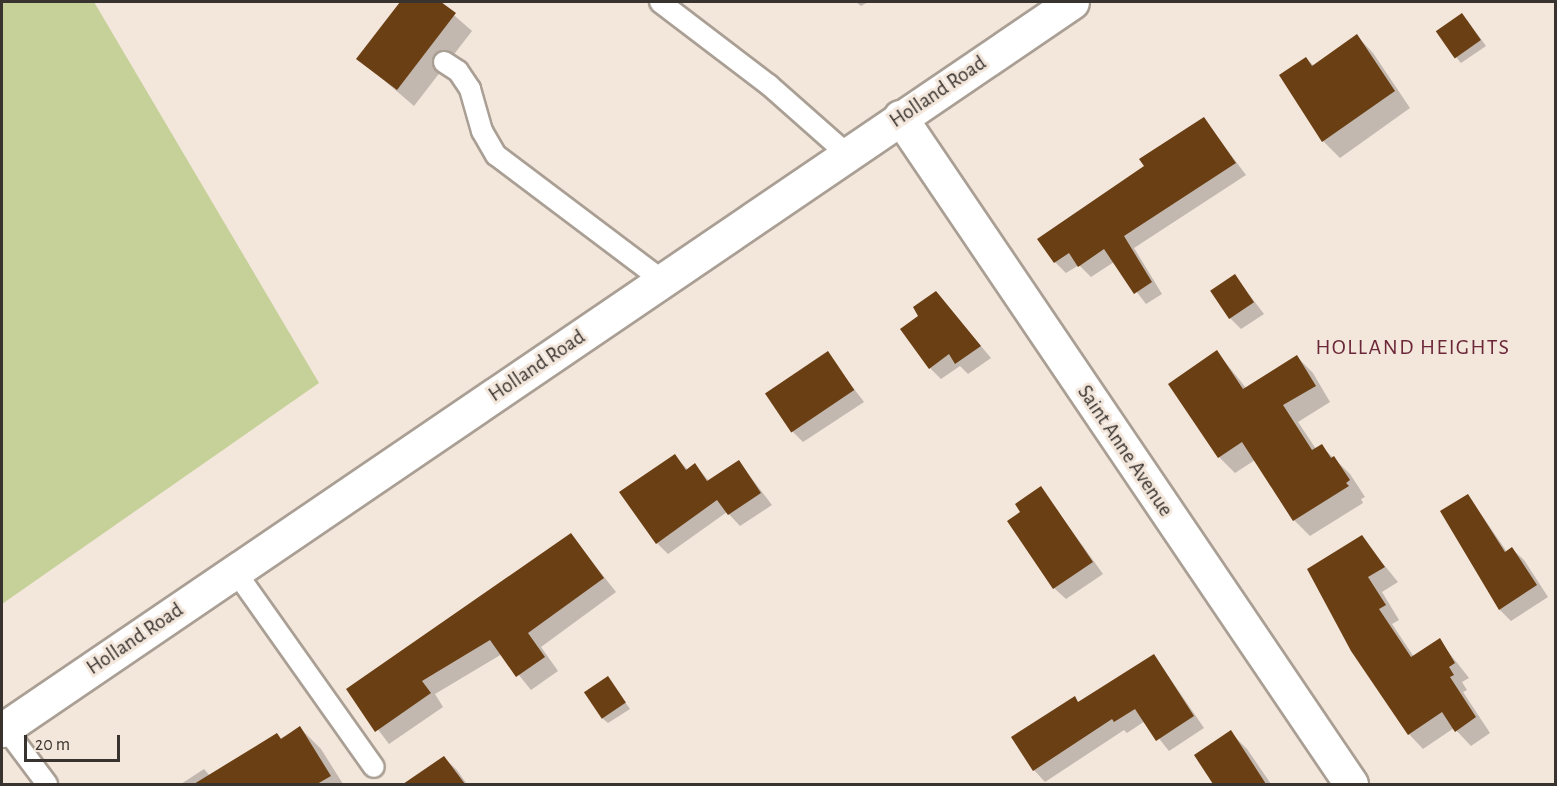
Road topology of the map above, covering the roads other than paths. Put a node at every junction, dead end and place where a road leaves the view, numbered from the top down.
1 (660, 2) edge
2 (1072, 2) edge
3 (444, 62) dead end
4 (900, 117) junction
5 (847, 154) junction
6 (662, 280) junction
7 (235, 571) junction
8 (3, 729) edge
9 (374, 767) dead end
10 (47, 784) edge
11 (1351, 784) edge

1 - 5 lane
2 - 4 main road, Holland Road
3 - 6 lane
4 - 5 main road, Holland Road
4 - 11 main road, Saint Anne Avenue
5 - 6 main road, Holland Road
6 - 7 main road, Holland Road
7 - 8 main road, Holland Road
7 - 9 lane
8 - 10 lane

